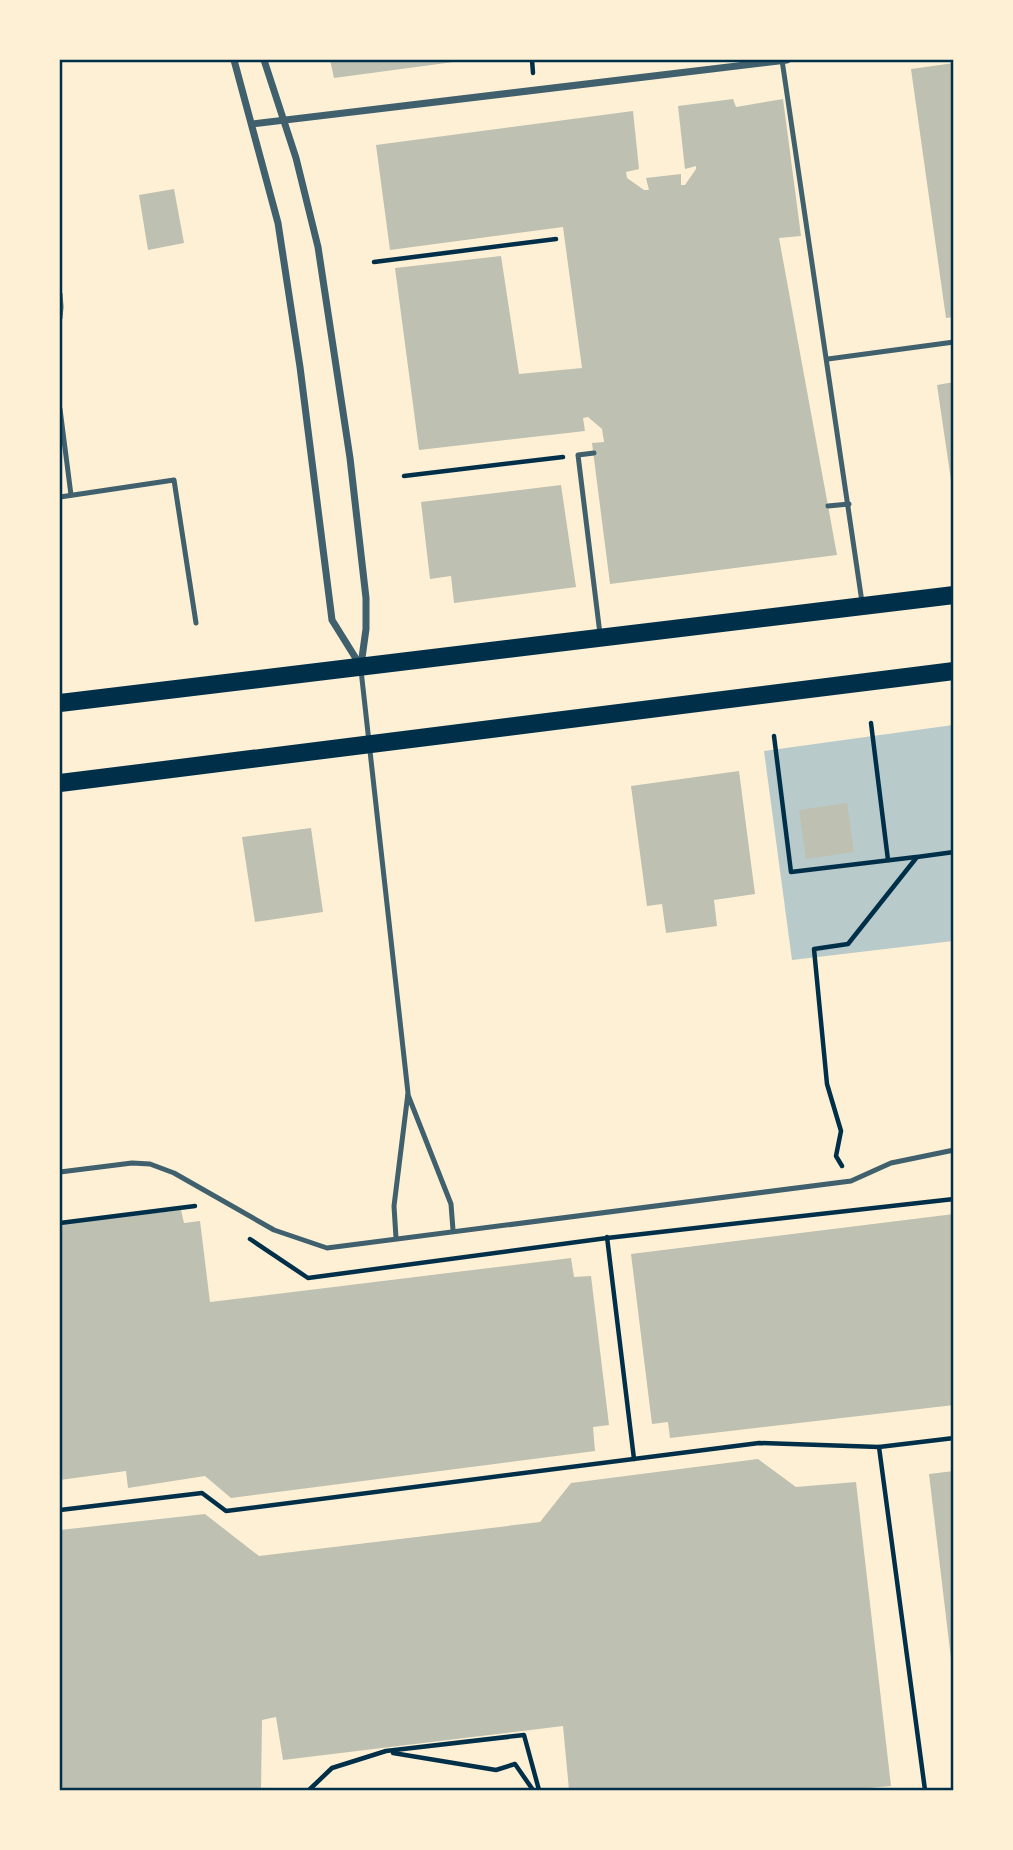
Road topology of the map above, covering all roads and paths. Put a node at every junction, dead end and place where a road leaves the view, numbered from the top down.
1 (234, 60) edge
2 (264, 60) edge
3 (785, 60) edge
4 (282, 119) junction
5 (252, 124) junction
6 (803, 196) junction
7 (795, 197) dead end
8 (556, 239) dead end
9 (374, 262) dead end
10 (60, 294) edge
11 (60, 318) edge
12 (954, 342) edge
13 (828, 359) junction
14 (60, 409) edge
15 (594, 453) dead end
16 (578, 455) junction
17 (404, 476) dead end
18 (72, 495) junction
19 (60, 497) edge
20 (849, 504) junction
21 (828, 506) dead end
22 (954, 595) edge
23 (863, 605) junction
24 (196, 623) dead end
25 (600, 637) junction
26 (360, 666) junction
27 (954, 671) edge
28 (60, 704) edge
29 (871, 723) dead end
30 (774, 736) dead end
31 (369, 744) junction
32 (60, 783) edge
33 (954, 852) edge
34 (917, 857) junction
35 (888, 860) junction
36 (408, 1093) junction
37 (954, 1150) edge
38 (60, 1172) edge
39 (851, 1181) junction
40 (954, 1199) edge
41 (862, 1209) junction
42 (604, 1211) junction
43 (453, 1230) junction
44 (396, 1238) junction
45 (607, 1238) junction
46 (954, 1438) edge
47 (879, 1447) junction
48 (634, 1459) junction
49 (60, 1510) edge
50 (386, 1751) junction
51 (309, 1790) edge
52 (533, 1790) edge
53 (539, 1790) edge
54 (925, 1790) edge

1 - 5 street
2 - 4 street
3 - 4 street
3 - 6 lane
4 - 5 street
4 - 26 street
5 - 26 street
6 - 7 lane
6 - 13 lane
8 - 9 path
10 - 11 lane
12 - 13 lane
13 - 20 lane
14 - 18 lane
15 - 16 lane
16 - 17 path
16 - 25 lane
18 - 19 lane
18 - 24 lane
20 - 21 lane
20 - 23 lane
22 - 23 main road
23 - 25 main road
25 - 26 main road
26 - 28 main road
26 - 31 lane
27 - 31 main road
29 - 35 path
30 - 35 path
31 - 32 main road
31 - 36 lane
33 - 34 path
34 - 35 path
34 - 39 path
36 - 43 lane
36 - 44 lane
37 - 39 lane
38 - 44 lane
39 - 41 path
39 - 42 lane
40 - 41 path
41 - 45 path
42 - 43 lane
42 - 45 path
43 - 44 lane
45 - 48 path
46 - 47 path
47 - 48 path
47 - 54 path
48 - 49 path
50 - 51 path
50 - 52 path
50 - 53 path

